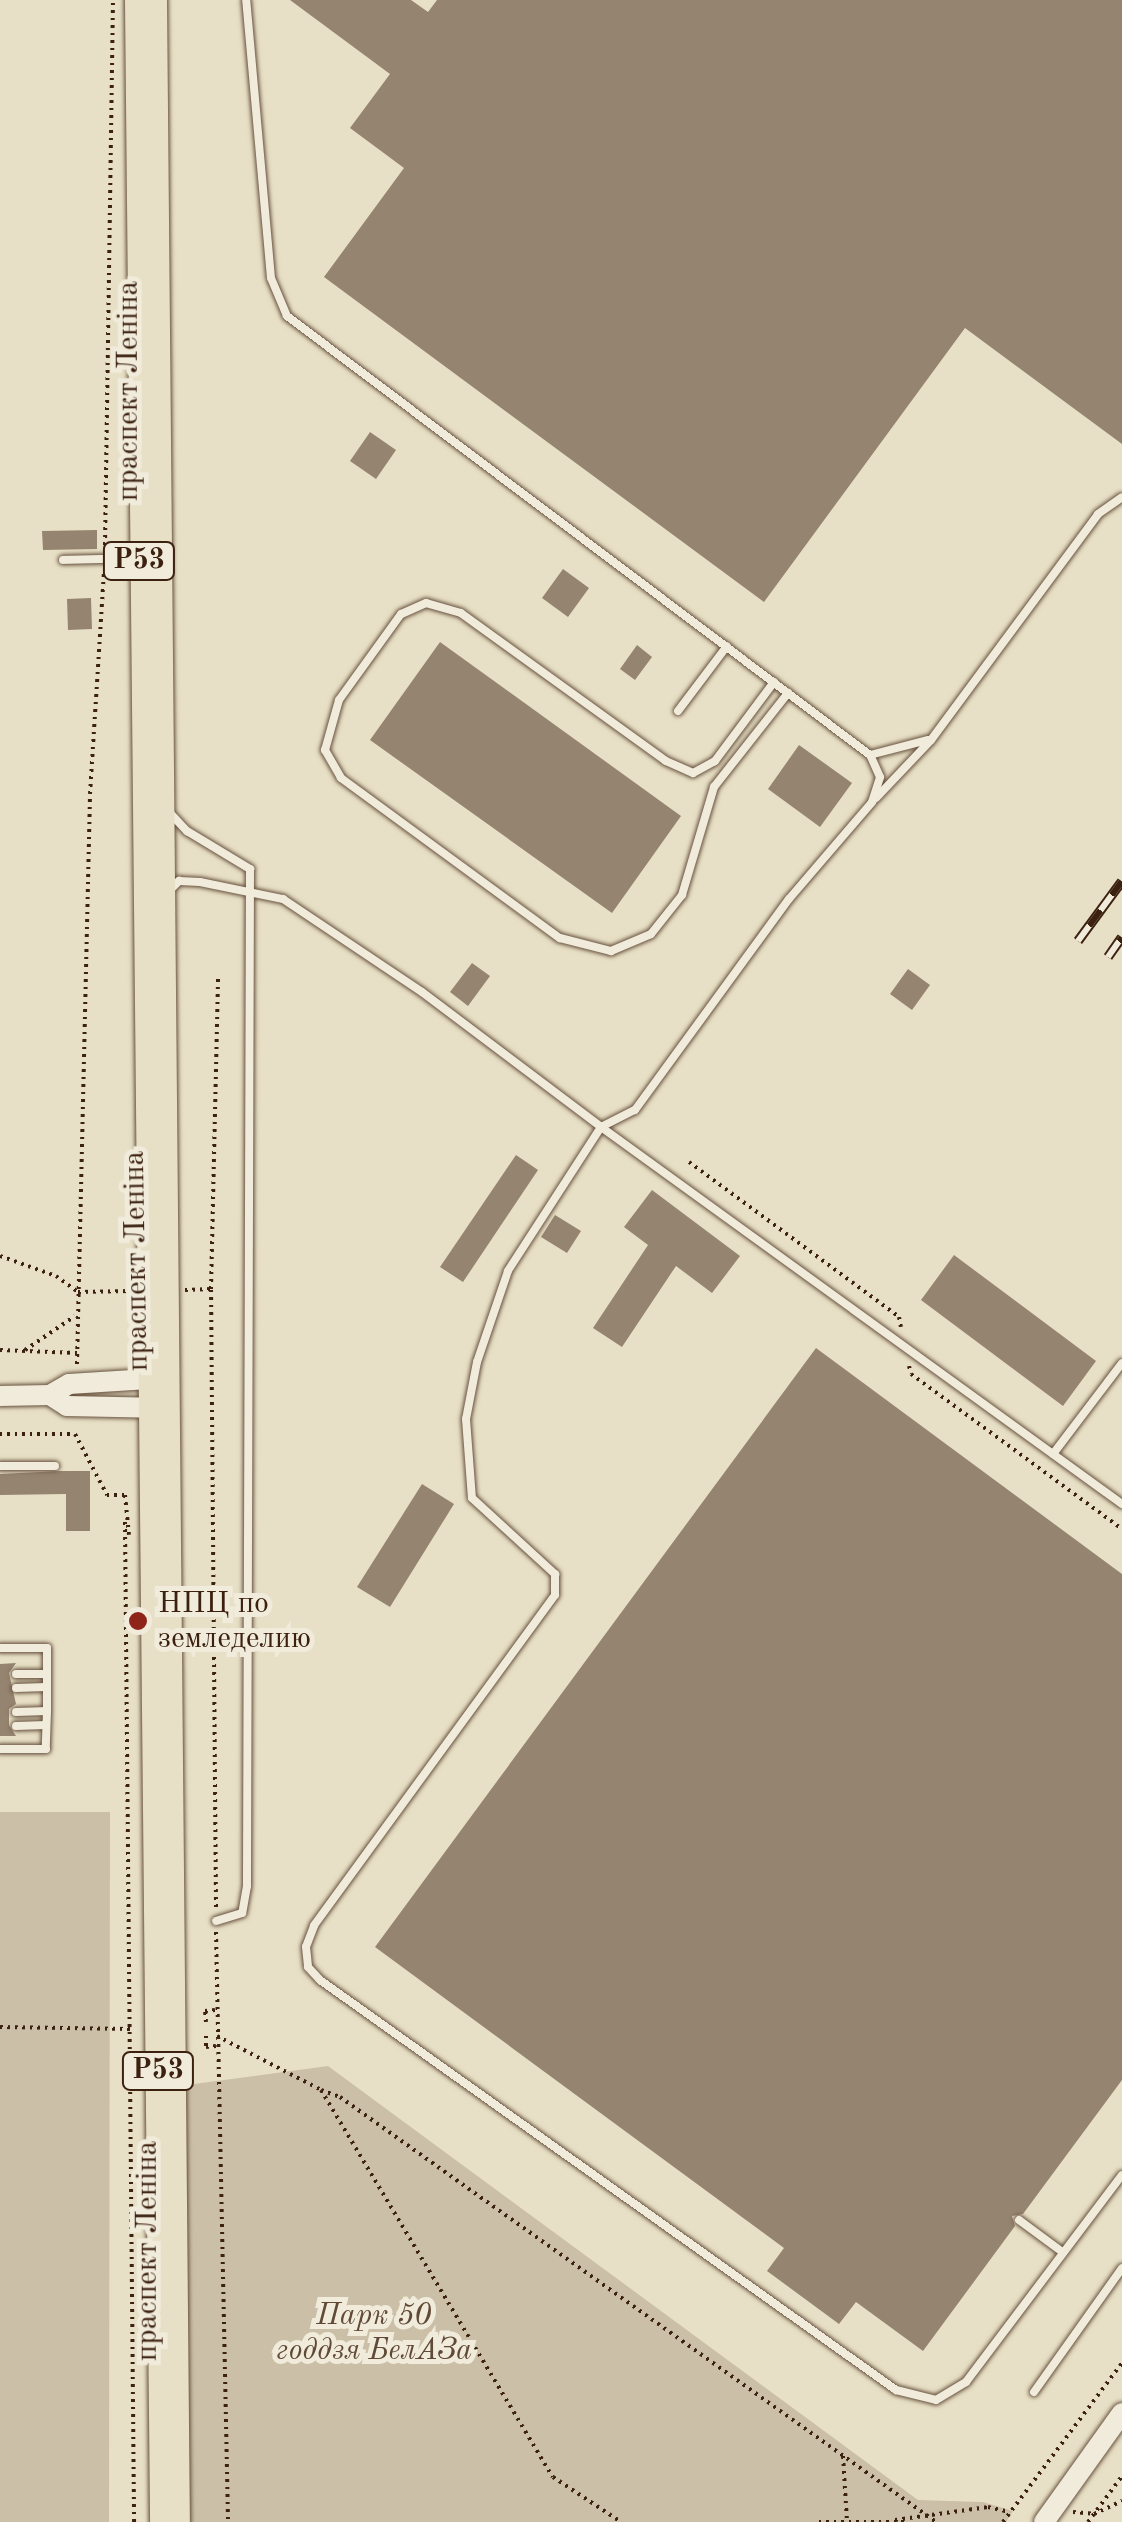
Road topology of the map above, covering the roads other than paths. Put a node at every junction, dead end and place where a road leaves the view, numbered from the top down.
1 (136, 0) edge
2 (156, 0) edge
3 (246, 0) edge
4 (1122, 497) edge
5 (139, 558) junction
6 (63, 560) dead end
7 (728, 646) junction
8 (774, 682) junction
9 (788, 693) junction
10 (678, 710) dead end
11 (931, 740) junction
12 (870, 755) junction
13 (872, 802) junction
14 (162, 803) junction
15 (164, 897) junction
16 (251, 897) junction
17 (602, 1127) junction
18 (1122, 1363) edge
19 (157, 1379) junction
20 (0, 1396) edge
21 (50, 1396) junction
22 (158, 1408) junction
23 (1053, 1454) junction
24 (0, 1466) edge
25 (54, 1466) dead end
26 (1122, 1504) edge
27 (0, 1648) edge
28 (16, 1674) dead end
29 (46, 1674) junction
30 (46, 1687) junction
31 (16, 1688) dead end
32 (46, 1711) junction
33 (16, 1712) dead end
34 (46, 1725) junction
35 (16, 1726) dead end
36 (0, 1749) edge
37 (216, 1920) road end
38 (1122, 2175) edge
39 (1113, 2188) junction
40 (1122, 2194) edge
41 (1019, 2220) dead end
42 (1061, 2251) junction
43 (1122, 2268) edge
44 (1034, 2392) dead end
45 (1122, 2414) edge
46 (161, 2522) edge
47 (179, 2522) edge
48 (1044, 2522) edge

1 - 5 main road, праспект Леніна / Р53
2 - 14 main road, праспект Леніна / Р53
3 - 7 lane
4 - 11 lane
5 - 6 lane
5 - 19 main road, праспект Леніна / Р53
7 - 8 lane
7 - 10 lane
8 - 9 lane
8 - 9 lane
9 - 12 lane
11 - 12 lane
11 - 13 lane
12 - 13 lane
13 - 17 lane
14 - 15 main road, праспект Леніна / Р53
14 - 16 lane
15 - 16 lane
15 - 19 main road, праспект Леніна / Р53
16 - 17 lane
16 - 37 lane
17 - 23 lane
17 - 42 lane
18 - 23 lane
19 - 21 street
19 - 22 main road, праспект Леніна / Р53
20 - 21 street
21 - 22 street
22 - 46 main road, праспект Леніна / Р53
22 - 47 main road, праспект Леніна / Р53
23 - 26 lane
24 - 25 lane
27 - 29 lane
28 - 29 lane
29 - 30 lane
30 - 31 lane
30 - 32 lane
32 - 33 lane
32 - 34 lane
34 - 35 lane
34 - 36 lane
38 - 39 lane
39 - 40 lane
39 - 42 lane
41 - 42 lane
43 - 44 lane
45 - 48 street

